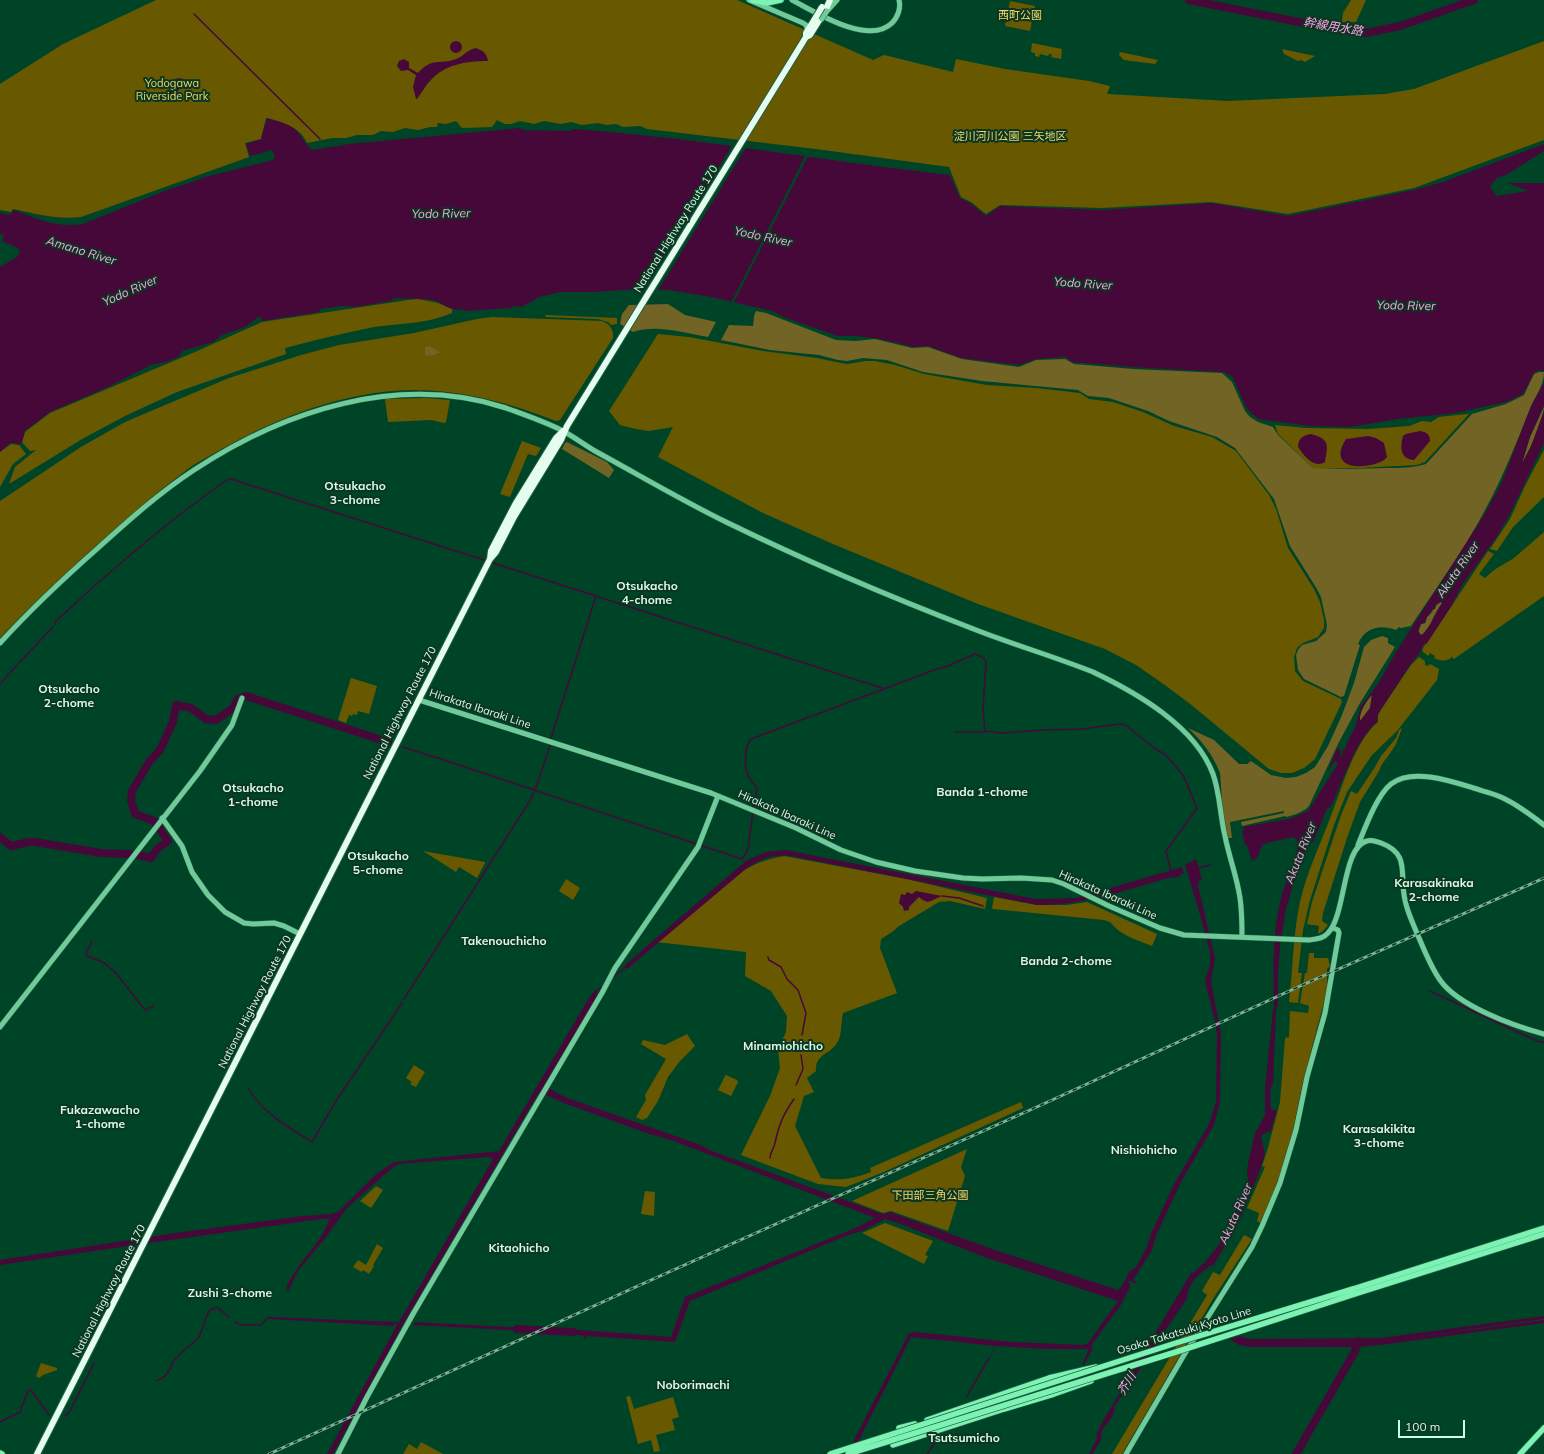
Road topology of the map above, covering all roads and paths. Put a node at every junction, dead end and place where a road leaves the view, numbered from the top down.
1 (749, 0) edge
2 (752, 0) edge
3 (792, 0) edge
4 (829, 0) edge
5 (837, 0) edge
6 (899, 0) edge
7 (779, 1) edge
8 (825, 9) junction
9 (808, 34) junction
10 (563, 431) junction
11 (0, 643) edge
12 (242, 698) dead end
13 (419, 700) junction
14 (718, 796) junction
15 (162, 818) junction
16 (1544, 825) edge
17 (1357, 846) junction
18 (1333, 928) junction
19 (300, 934) junction
20 (1242, 937) junction
21 (0, 1027) edge
22 (1544, 1034) edge
23 (1544, 1228) edge
24 (1544, 1234) edge
25 (1354, 1291) junction
26 (1112, 1364) junction
27 (1114, 1372) junction
28 (899, 1428) dead end
29 (1544, 1428) edge
30 (893, 1445) dead end
31 (1522, 1453) edge
32 (37, 1454) edge
33 (338, 1454) edge
34 (830, 1454) edge
35 (848, 1454) edge
36 (1126, 1454) edge

1 - 9 street
2 - 7 main road
3 - 6 street
4 - 8 highway, National Highway Route 170
5 - 8 street
8 - 9 highway, National Highway Route 170, bridge
9 - 10 highway, National Highway Route 170
10 - 11 street
10 - 13 highway, National Highway Route 170
10 - 20 street
12 - 15 street
13 - 14 street, Hirakata Ibaraki Line
13 - 19 highway, National Highway Route 170
14 - 20 street, Hirakata Ibaraki Line
14 - 33 street
15 - 19 street
15 - 21 street
16 - 17 street
17 - 18 street
17 - 22 street
18 - 20 street, Hirakata Ibaraki Line
18 - 36 street
19 - 32 highway, National Highway Route 170
23 - 25 main road, Osaka Takatsuki Kyoto Line
24 - 25 main road, Osaka Takatsuki Kyoto Line
25 - 26 main road, Osaka Takatsuki Kyoto Line, bridge
25 - 27 main road, Osaka Takatsuki Kyoto Line, bridge
26 - 28 main road, bridge
26 - 34 main road, Osaka Takatsuki Kyoto Line, bridge
27 - 30 main road, bridge
27 - 35 main road, Osaka Takatsuki Kyoto Line, bridge
29 - 31 main road

